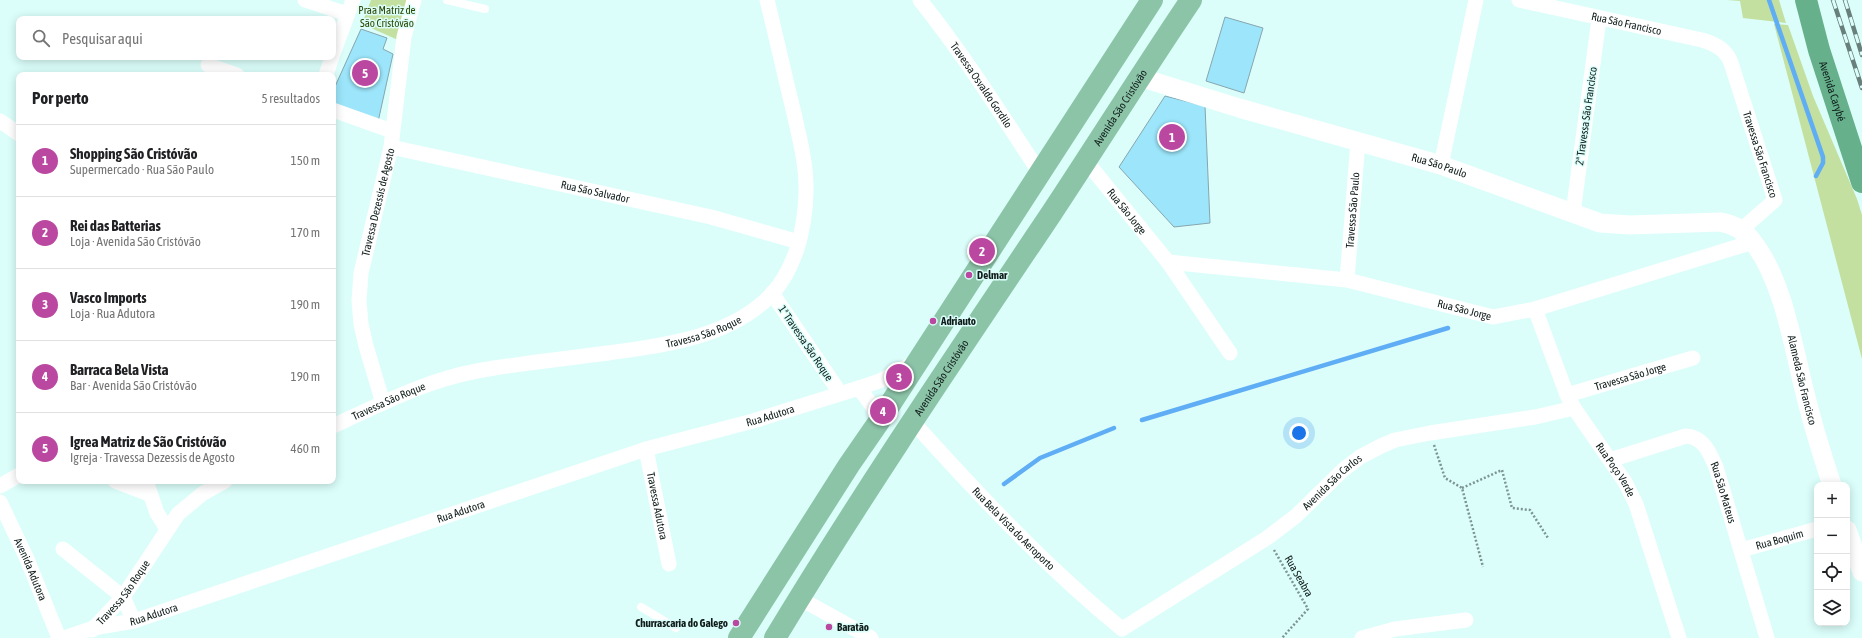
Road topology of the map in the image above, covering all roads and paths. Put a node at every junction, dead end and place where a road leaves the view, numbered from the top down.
1 (305, 0) edge
2 (353, 0) edge
3 (414, 0) edge
4 (447, 0) edge
5 (767, 0) edge
6 (920, 0) edge
7 (1152, 0) edge
8 (1191, 0) edge
9 (1476, 0) edge
10 (1519, 0) edge
11 (1806, 0) edge
12 (485, 9) dead end
13 (347, 14) junction
14 (1599, 19) junction
15 (336, 47) edge
16 (1729, 57) joint
17 (332, 60) edge
18 (208, 65) dead end
19 (228, 72) edge
20 (327, 72) edge
21 (1139, 77) junction
22 (336, 111) edge
23 (0, 122) edge
24 (392, 131) junction
25 (16, 132) edge
26 (1358, 141) junction
27 (390, 147) junction
28 (1086, 161) junction
29 (1441, 165) junction
30 (1040, 173) junction
31 (1862, 182) edge
32 (1573, 213) junction
33 (1747, 236) junction
34 (799, 242) junction
35 (1168, 262) junction
36 (1347, 280) junction
37 (772, 293) junction
38 (1535, 309) junction
39 (1230, 352) dead end
40 (1693, 358) dead end
41 (918, 361) junction
42 (859, 388) junction
43 (840, 393) junction
44 (1571, 401) junction
45 (383, 403) junction
46 (912, 421) junction
47 (878, 423) junction
48 (336, 425) edge
49 (1430, 433) junction
50 (646, 449) junction
51 (1610, 460) junction
52 (16, 477) edge
53 (1831, 482) edge
54 (129, 484) edge
55 (220, 484) edge
56 (0, 486) edge
57 (148, 488) edge
58 (1462, 488) junction
59 (0, 502) edge
60 (167, 529) junction
61 (1814, 530) edge
62 (1267, 538) junction
63 (1548, 538) dead end
64 (1850, 538) edge
65 (63, 549) dead end
66 (1741, 550) junction
67 (669, 564) dead end
68 (1483, 567) dead end
69 (1862, 572) edge
70 (123, 597) junction
71 (799, 598) junction
72 (641, 607) dead end
73 (1466, 620) dead end
74 (134, 621) junction
75 (676, 628) dead end
76 (1122, 629) joint
77 (92, 633) edge
78 (59, 638) edge
79 (64, 638) edge
80 (739, 638) edge
81 (775, 638) edge
82 (871, 638) edge
83 (1282, 638) edge
84 (1362, 638) edge
85 (1679, 638) edge
86 (1767, 638) edge

1 - 13 street
2 - 13 street
3 - 24 street, Travessa Dezessis de Agosto
4 - 12 lane
5 - 34 street, Travessa São Roque
6 - 30 street, Travessa Osvaldo Gordilo
7 - 30 main road
8 - 21 main road, Avenida São Cristóvão
9 - 29 street
10 - 14 street, Rua São Francisco
11 - 31 highway, Avenida Carybé
13 - 15 street
14 - 16 street, Rua São Francisco
14 - 32 street, 2ª Travessa São Francisco
16 - 33 street, Travessa São Francisco
17 - 20 street
18 - 19 street
21 - 26 street, Rua São Paulo
21 - 28 main road, Avenida São Cristóvão
22 - 24 street
23 - 25 street
24 - 27 street, Travessa Dezessis de Agosto
26 - 29 street, Rua São Paulo
26 - 36 street, Travessa São Paulo
27 - 34 street, Rua São Salvador
27 - 45 street, Travessa Dezessis de Agosto
28 - 35 street, Rua São Jorge
28 - 46 main road, Avenida São Cristóvão
29 - 32 street, Rua São Paulo
30 - 41 main road
32 - 33 street, Rua São Paulo
33 - 38 street, Rua São Jorge
33 - 53 street, Alameda São Francisco
34 - 37 street, Travessa São Roque
35 - 36 street, Rua São Jorge
35 - 39 street, Rua São Jorge
36 - 38 street, Rua São Jorge
37 - 43 street, 1ª Travessa São Roque
37 - 45 street, Travessa São Roque
38 - 44 street, Rua Poço Verde
40 - 44 street, Travessa São Jorge
41 - 42 street, Rua Adutora
41 - 47 main road
42 - 43 street, Rua Adutora
42 - 47 street
43 - 50 street, Rua Adutora
44 - 49 street, Avenida São Carlos
44 - 51 street, Rua Poço Verde
45 - 48 street, Travessa São Roque
46 - 71 main road, Avenida São Cristóvão
46 - 76 street, Rua Bela Vista do Aeroporto
47 - 80 main road
49 - 58 path
49 - 62 street, Avenida São Carlos
50 - 67 street, Travessa Adutora
50 - 74 street, Rua Adutora
51 - 66 street, Rua São Mateus
51 - 85 street, Rua Poço Verde
52 - 56 street
54 - 57 street
55 - 60 street, Travessa São Roque
57 - 60 street
58 - 63 path
58 - 68 path
59 - 78 street, Avenida Adutora
60 - 70 street, Travessa São Roque
61 - 66 street, Rua Boquim
62 - 76 street, Avenida São Carlos
62 - 83 path, Rua Seabra
64 - 69 street
65 - 70 street
66 - 86 street, Rua São Mateus
70 - 74 street
70 - 77 street, Travessa São Roque
71 - 81 main road, Avenida São Cristóvão
71 - 82 street
72 - 75 lane
73 - 84 street
74 - 77 street, Rua Adutora
77 - 79 street, Rua Adutora

